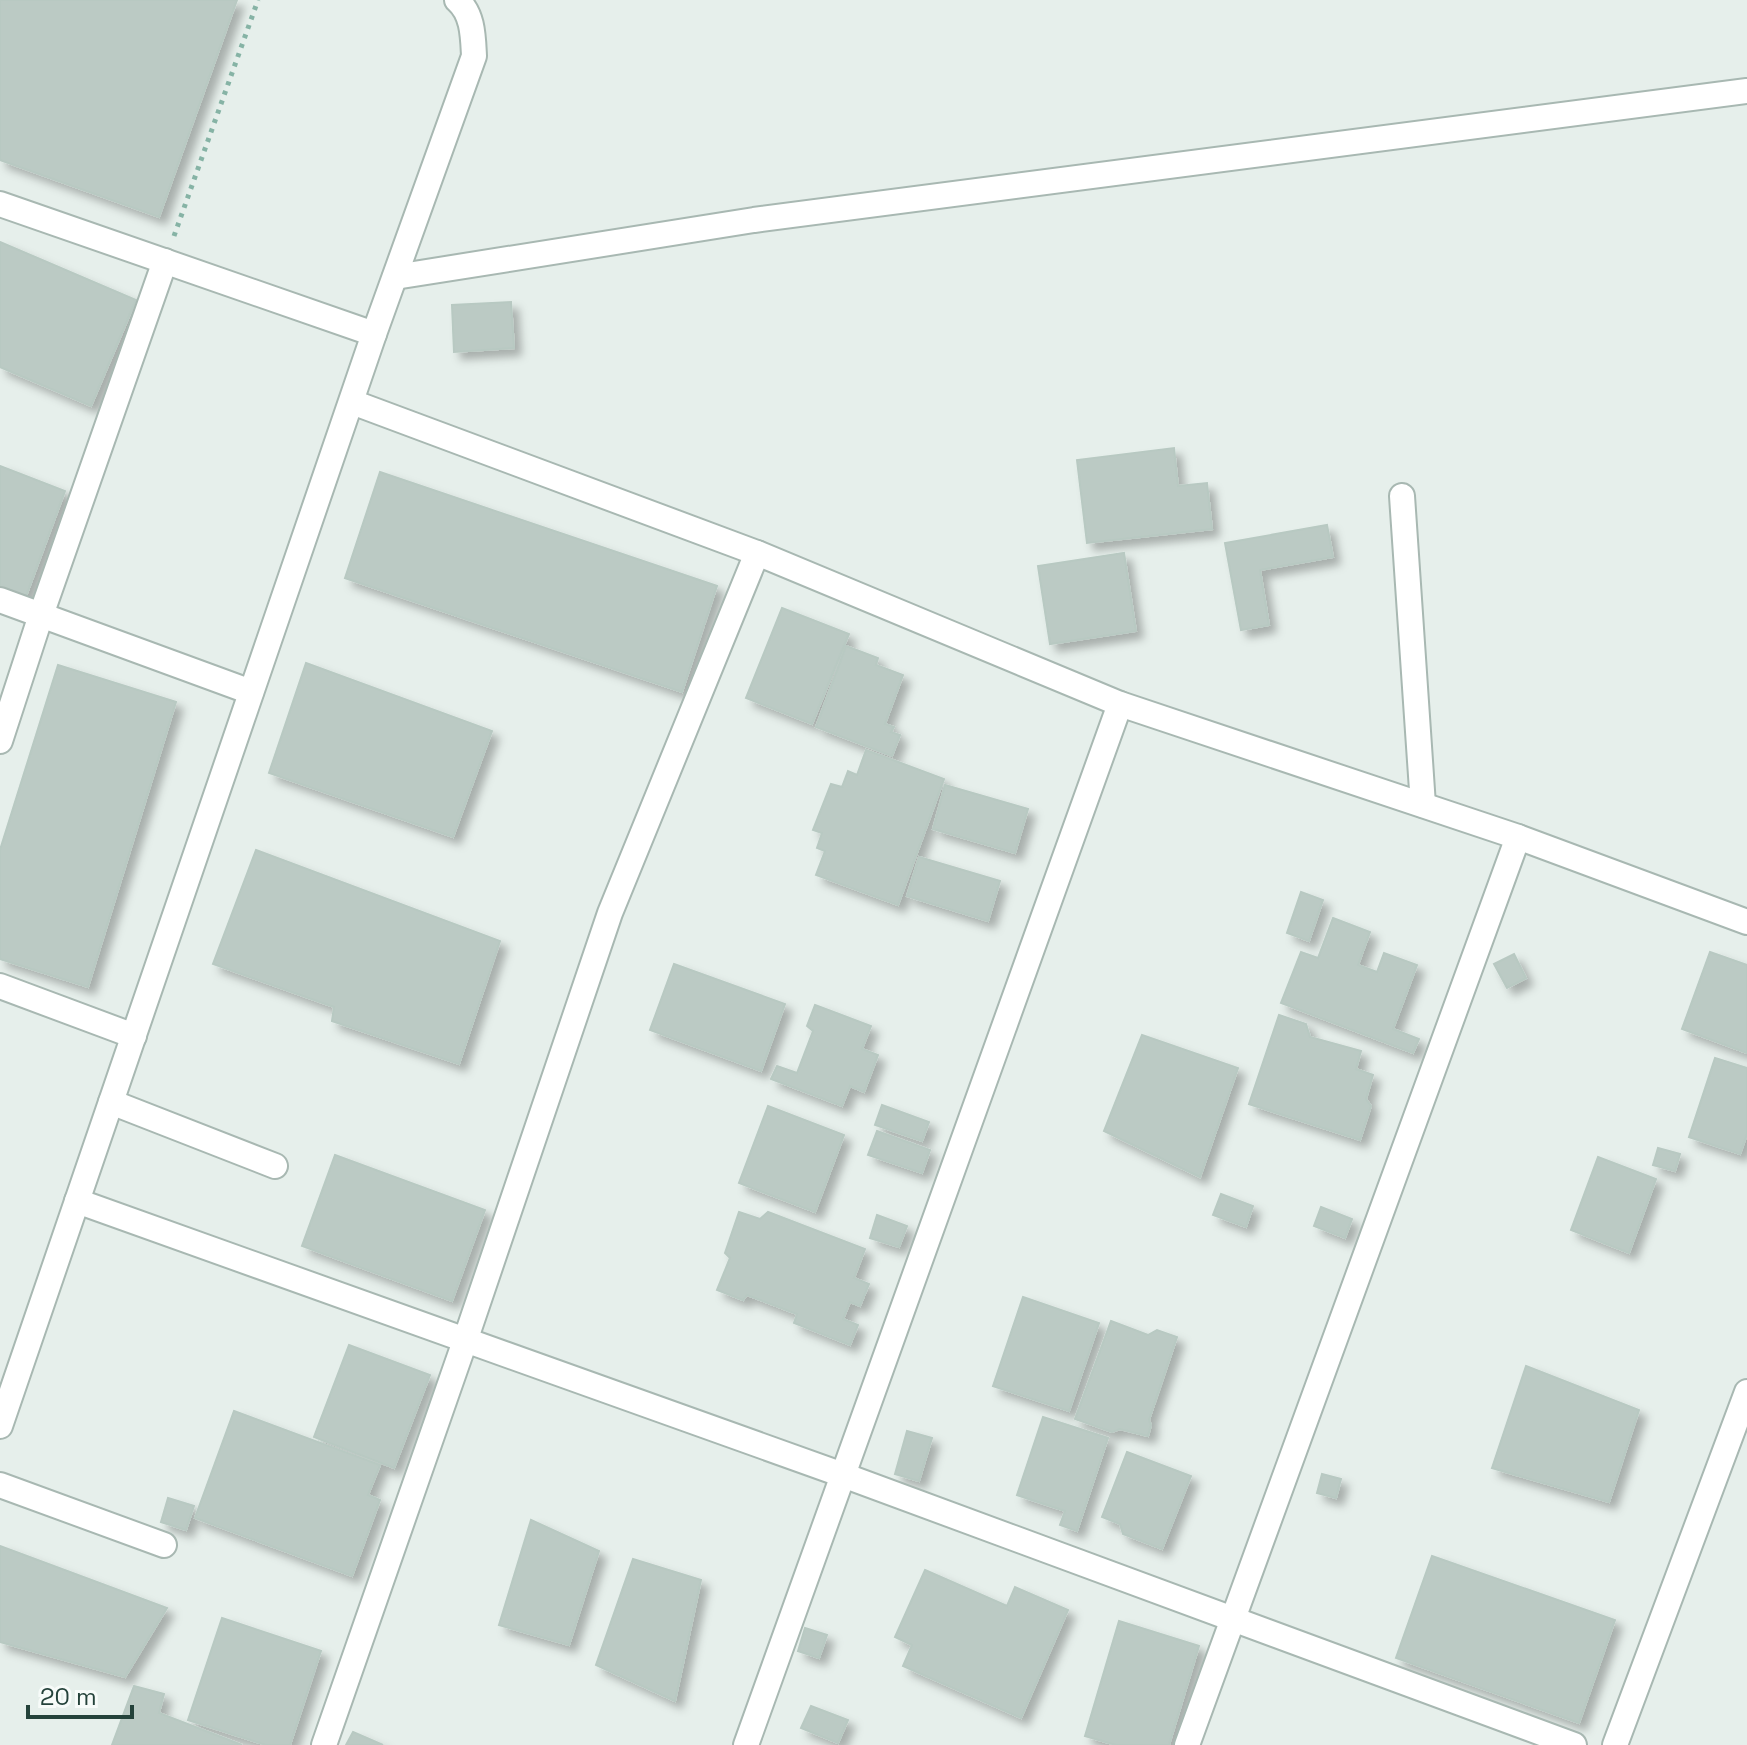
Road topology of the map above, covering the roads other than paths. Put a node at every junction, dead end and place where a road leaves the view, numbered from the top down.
1 (457, 0) edge
2 (1747, 91) edge
3 (0, 204) edge
4 (165, 261) junction
5 (395, 277) junction
6 (374, 334) junction
7 (352, 402) junction
8 (1402, 496) dead end
9 (757, 553) junction
10 (0, 600) edge
11 (41, 615) junction
12 (251, 692) junction
13 (1120, 704) junction
14 (0, 741) edge
15 (1423, 805) junction
16 (1518, 837) junction
17 (1747, 922) edge
18 (0, 986) edge
19 (134, 1036) junction
20 (111, 1102) junction
21 (275, 1166) dead end
22 (77, 1201) junction
23 (465, 1341) junction
24 (1747, 1392) edge
25 (0, 1426) edge
26 (843, 1475) junction
27 (0, 1485) edge
28 (164, 1545) dead end
29 (1232, 1619) junction
30 (324, 1745) edge
31 (746, 1745) edge
32 (1187, 1745) edge
33 (1574, 1745) edge
34 (1615, 1745) edge

1 - 5 street
2 - 5 street
3 - 4 street
4 - 6 street
4 - 11 street
5 - 6 street
6 - 7 street
7 - 9 street
7 - 12 street
8 - 15 street
9 - 13 street
9 - 23 street
10 - 11 street
11 - 12 street
11 - 14 street
12 - 19 street
13 - 15 street
13 - 26 street
15 - 16 street
16 - 17 street
16 - 29 street
18 - 19 street
19 - 20 street
20 - 21 street
20 - 22 street
22 - 23 street
22 - 25 street
23 - 26 street
23 - 30 street
24 - 34 street
26 - 29 street
26 - 31 street
27 - 28 street
29 - 32 street
29 - 33 street

